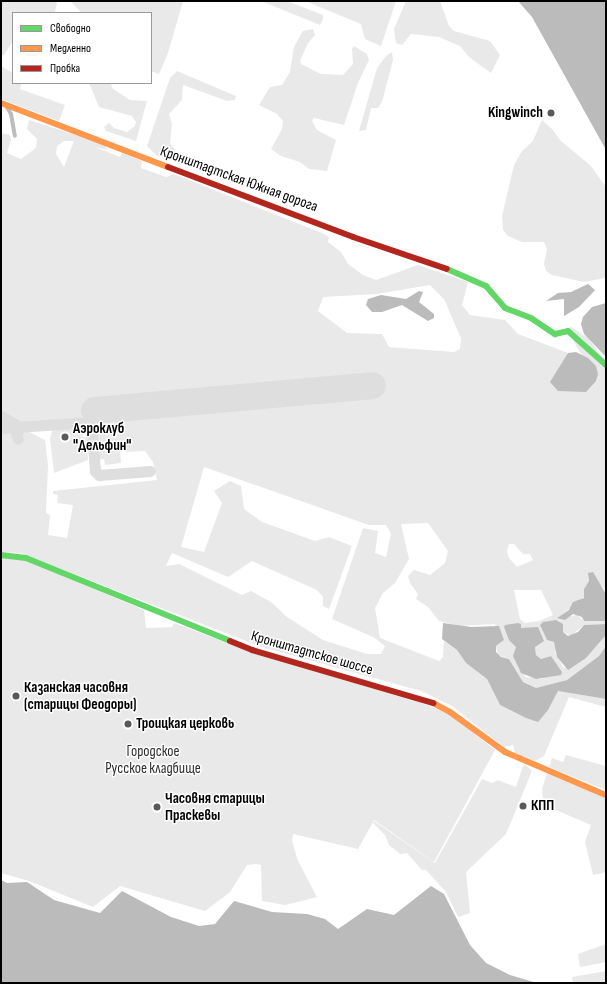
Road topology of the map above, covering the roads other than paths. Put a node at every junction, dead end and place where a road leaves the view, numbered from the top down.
1 (3, 103) edge
2 (15, 136) dead end
3 (606, 365) edge
4 (1, 555) edge
5 (606, 795) edge

1 - 2 street
1 - 3 street, Кронштадтская Южная дорога
4 - 5 street, Кронштадтское шоссе

